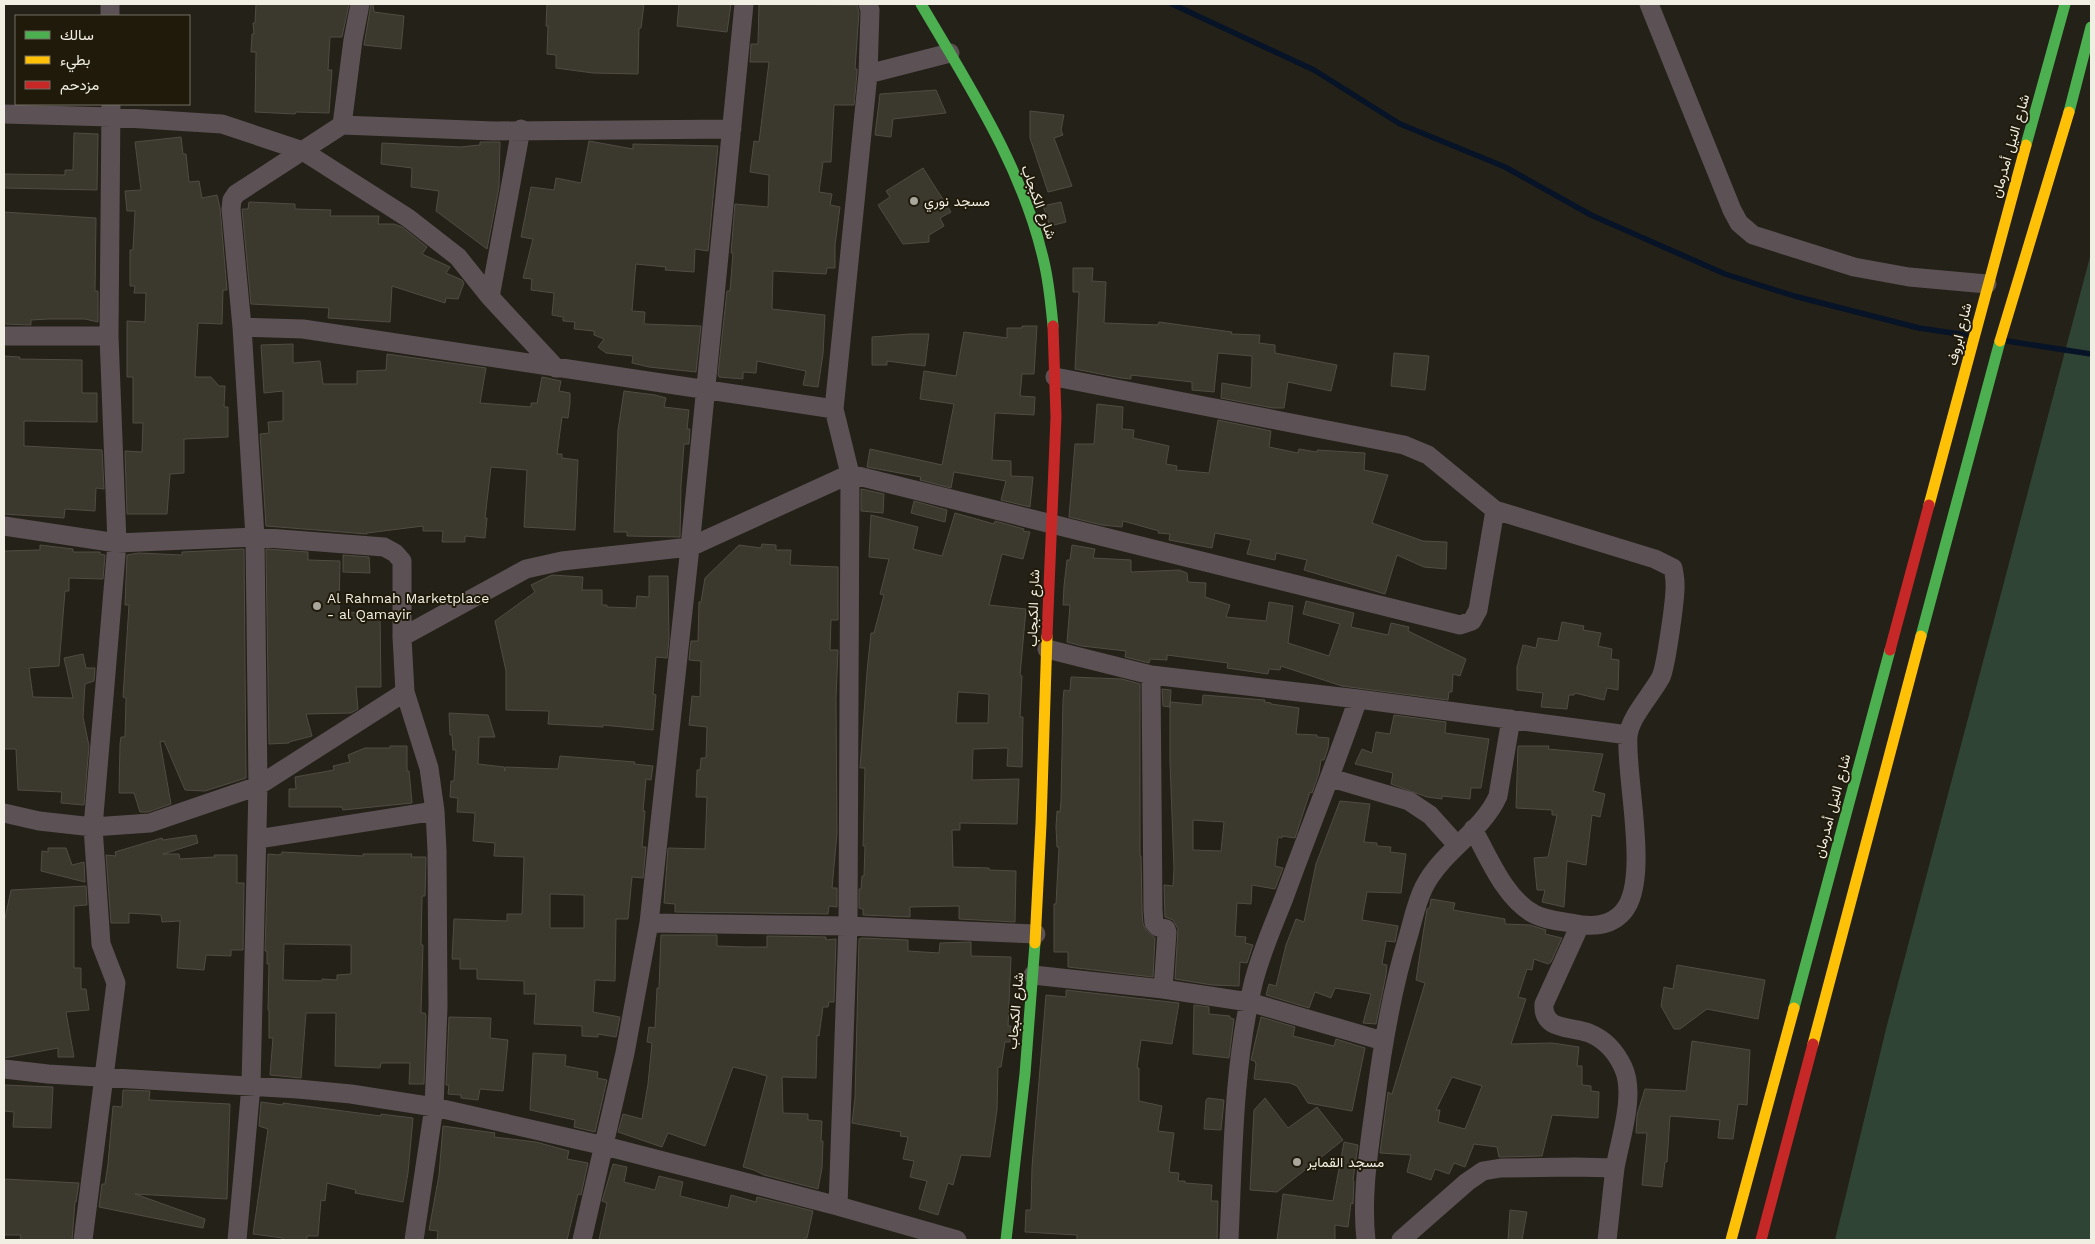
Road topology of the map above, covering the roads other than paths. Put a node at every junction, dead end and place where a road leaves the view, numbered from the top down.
1 (360, 4) edge
2 (744, 4) edge
3 (868, 4) edge
4 (921, 4) edge
5 (1649, 4) edge
6 (2065, 4) edge
7 (2091, 27) edge
8 (950, 53) junction
9 (868, 74) junction
10 (111, 110) edge
11 (4, 114) edge
12 (342, 125) junction
13 (521, 129) junction
14 (732, 129) junction
15 (303, 151) junction
16 (1985, 290) junction
17 (490, 297) junction
18 (242, 327) junction
19 (4, 336) edge
20 (109, 336) junction
21 (556, 368) junction
22 (1055, 377) junction
23 (1963, 379) joint
24 (706, 390) junction
25 (834, 409) junction
26 (850, 474) junction
27 (1495, 510) junction
28 (1050, 523) junction
29 (4, 526) edge
30 (255, 537) junction
31 (117, 543) junction
32 (690, 547) junction
33 (402, 637) junction
34 (1047, 649) junction
35 (1151, 675) junction
36 (405, 692) junction
37 (1358, 699) junction
38 (1511, 719) junction
39 (1628, 735) junction
40 (1331, 778) junction
41 (258, 786) junction
42 (435, 811) junction
43 (4, 813) edge
44 (94, 828) junction
45 (1473, 829) junction
46 (258, 839) junction
47 (1457, 845) junction
48 (649, 923) junction
49 (1580, 925) junction
50 (848, 926) junction
51 (1036, 934) junction
52 (1033, 976) junction
53 (1164, 989) junction
54 (1249, 1002) junction
55 (1383, 1042) junction
56 (4, 1069) edge
57 (103, 1077) junction
58 (251, 1086) junction
59 (434, 1107) junction
60 (605, 1146) junction
61 (1615, 1168) junction
62 (838, 1206) junction
63 (83, 1240) edge
64 (238, 1240) edge
65 (414, 1240) edge
66 (582, 1240) edge
67 (957, 1240) edge
68 (1006, 1240) edge
69 (1229, 1240) edge
70 (1366, 1240) edge
71 (1401, 1240) edge
72 (1608, 1240) edge
73 (1731, 1240) edge
74 (1760, 1240) edge

1 - 12 street
2 - 14 street
3 - 9 street
4 - 8 main road, شارع الكبجاب
5 - 16 street
6 - 16 main road, شارع النيل أمدرمان
7 - 74 main road
8 - 9 street
8 - 22 main road, شارع الكبجاب
9 - 25 street
10 - 11 street
10 - 15 street
10 - 20 street
12 - 13 street
12 - 15 street
13 - 14 street
13 - 17 street
14 - 24 street
15 - 17 street
15 - 18 street
16 - 23 main road, شارع ابروف
17 - 21 street
18 - 21 street
18 - 30 street
19 - 20 street
20 - 31 street
21 - 24 street
22 - 27 street
22 - 28 main road, شارع الكبجاب
23 - 73 main road, شارع النيل أمدرمان
24 - 25 street
24 - 32 street
25 - 26 street
26 - 28 street
26 - 32 street
26 - 50 street
27 - 28 street
27 - 39 street
28 - 34 main road, شارع الكبجاب
29 - 31 street
30 - 31 street
30 - 33 street
30 - 41 street
31 - 44 street
32 - 33 street
32 - 48 street
33 - 36 street
34 - 35 street
34 - 51 main road, شارع الكبجاب
35 - 37 street
35 - 53 street
36 - 41 street
36 - 42 street
37 - 38 street
37 - 40 street
38 - 39 street
38 - 45 street
39 - 49 street
40 - 47 street
40 - 54 street
41 - 44 street
41 - 46 street
42 - 46 street
42 - 59 street
43 - 44 street
44 - 57 street
45 - 47 street
45 - 49 street
46 - 58 street
47 - 55 street
48 - 50 street
48 - 60 street
49 - 61 street
50 - 51 street
50 - 62 street
51 - 52 main road, شارع الكبجاب
52 - 53 street
52 - 68 main road, شارع الكبجاب
53 - 54 street
54 - 55 street
54 - 69 street
55 - 70 street
56 - 57 street
57 - 58 street
57 - 63 street
58 - 59 street
58 - 64 street
59 - 60 street
59 - 65 street
60 - 62 street
60 - 66 street
61 - 71 street
61 - 72 street
62 - 67 street

